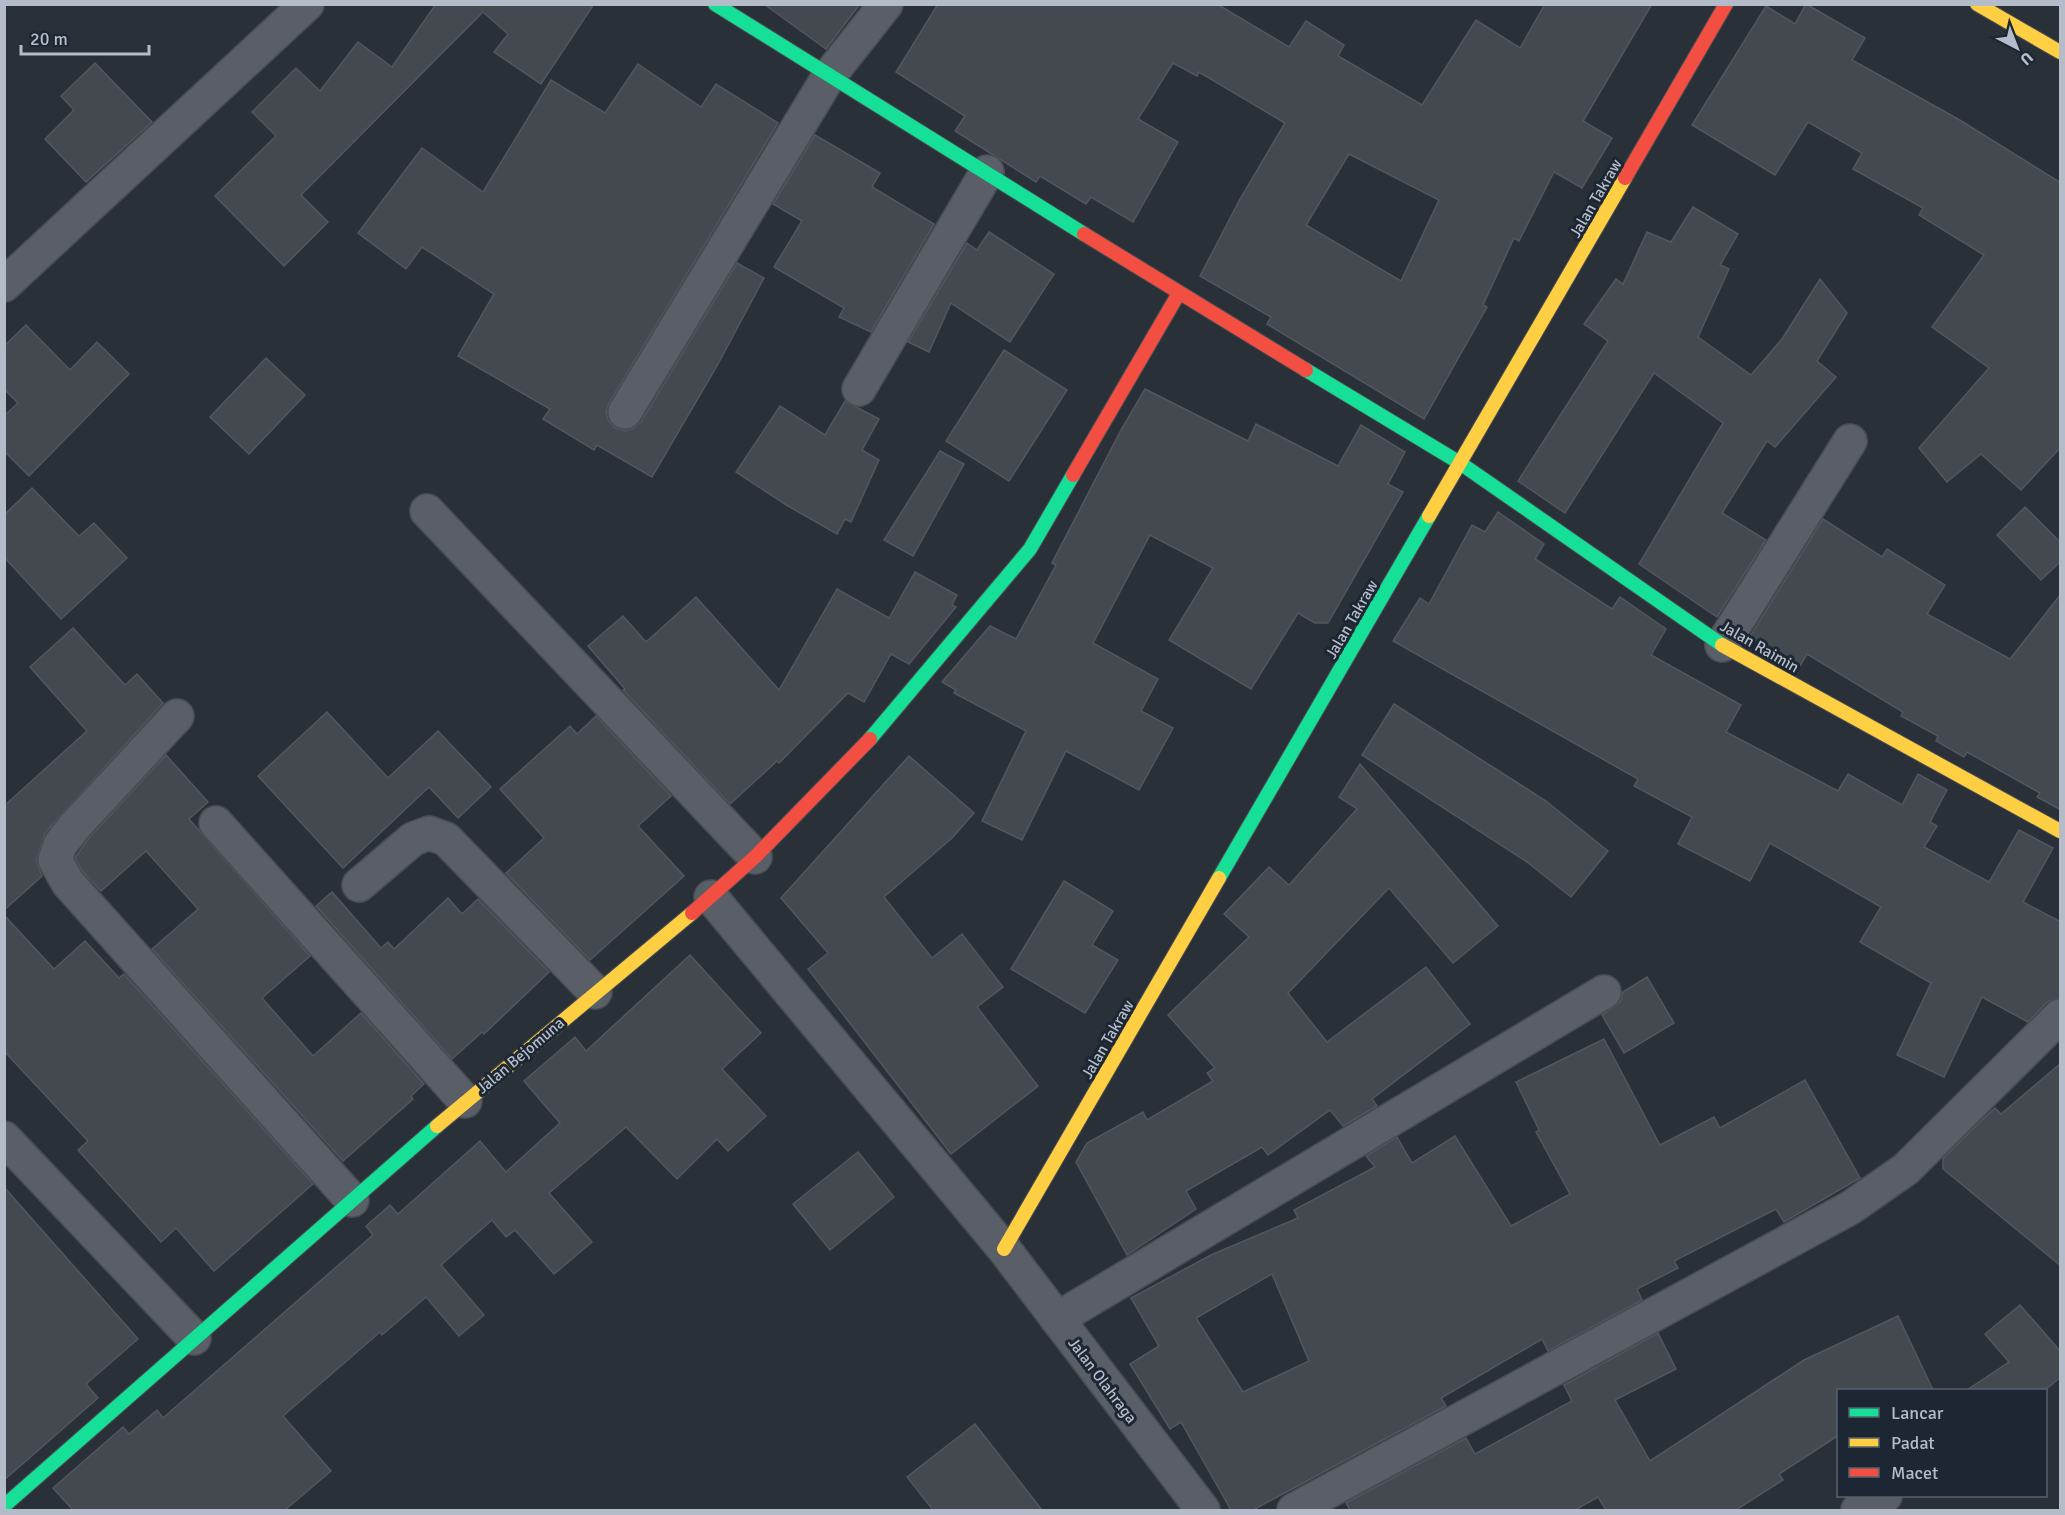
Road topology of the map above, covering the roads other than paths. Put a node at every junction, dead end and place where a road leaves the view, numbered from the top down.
1 (307, 4) edge
2 (715, 4) edge
3 (886, 4) edge
4 (1726, 4) edge
5 (1977, 4) edge
6 (2061, 52) edge
7 (830, 76) junction
8 (987, 172) junction
9 (4, 285) edge
10 (1179, 293) junction
11 (859, 389) dead end
12 (624, 412) dead end
13 (1850, 441) dead end
14 (1460, 463) junction
15 (427, 511) dead end
16 (1722, 645) junction
17 (177, 716) dead end
18 (216, 823) dead end
19 (2061, 831) edge
20 (754, 857) junction
21 (359, 885) dead end
22 (711, 897) junction
23 (1604, 992) dead end
24 (595, 993) junction
25 (2061, 1016) edge
26 (465, 1101) junction
27 (4, 1138) edge
28 (352, 1200) junction
29 (1004, 1249) junction
30 (1057, 1319) junction
31 (194, 1338) junction
32 (1883, 1497) edge
33 (4, 1506) edge
34 (1203, 1510) edge
35 (1294, 1510) edge
36 (1858, 1510) edge

1 - 9 street
2 - 7 street, Jalan Raimin
3 - 7 street
4 - 14 street, Jalan Takraw
5 - 6 street
7 - 8 street, Jalan Raimin
7 - 12 street
8 - 10 street, Jalan Raimin
8 - 11 street
10 - 14 street, Jalan Raimin
10 - 20 street, Jalan Bejomuna
13 - 16 street
14 - 16 street, Jalan Raimin
14 - 29 street, Jalan Takraw
15 - 20 street
16 - 19 street, Jalan Raimin
17 - 28 street
18 - 26 street
20 - 22 street, Jalan Bejomuna
21 - 24 street
22 - 24 street, Jalan Bejomuna
22 - 29 street
23 - 30 street
24 - 26 street, Jalan Bejomuna
25 - 35 street
26 - 28 street, Jalan Bejomuna
27 - 31 street
28 - 31 street, Jalan Bejomuna
29 - 30 street, Jalan Olahraga
30 - 34 street, Jalan Olahraga
31 - 33 street, Jalan Bejomuna
32 - 36 street

